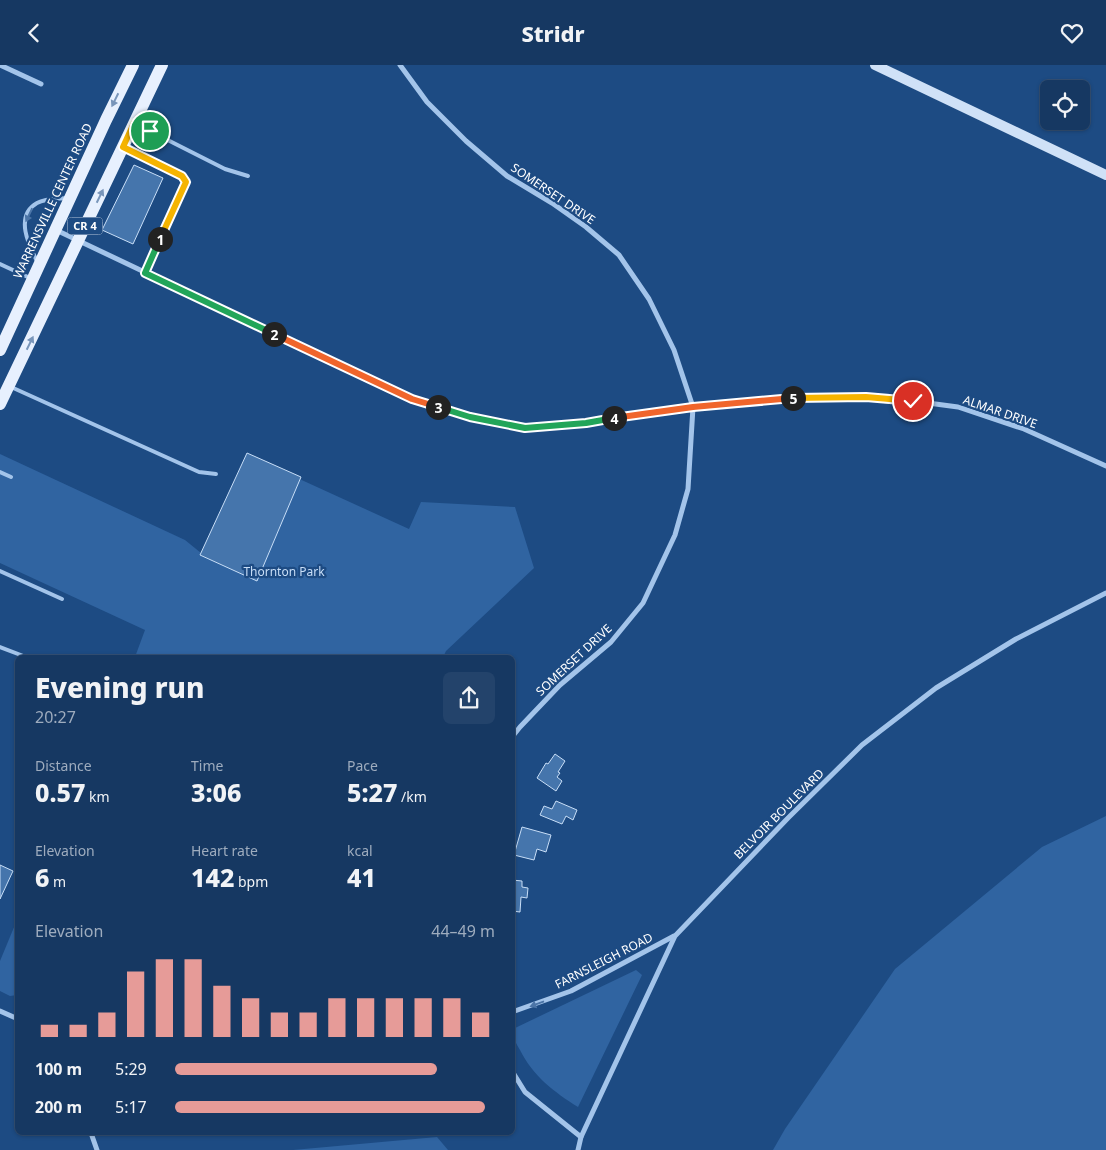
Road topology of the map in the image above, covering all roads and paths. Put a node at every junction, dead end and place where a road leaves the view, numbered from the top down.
1 (0, 65) edge
2 (132, 65) edge
3 (162, 65) edge
4 (400, 65) edge
5 (875, 65) edge
6 (41, 84) dead end
7 (134, 123) junction
8 (123, 147) junction
9 (1106, 175) edge
10 (248, 176) dead end
11 (70, 197) junction
12 (55, 230) junction
13 (78, 241) junction
14 (0, 264) edge
15 (39, 265) junction
16 (145, 273) junction
17 (32, 279) junction
18 (0, 349) edge
19 (8, 387) junction
20 (0, 404) edge
21 (693, 407) junction
22 (1106, 465) edge
23 (0, 472) edge
24 (216, 474) dead end
25 (11, 477) dead end
26 (0, 571) edge
27 (1106, 593) edge
28 (62, 599) dead end
29 (0, 647) edge
30 (21, 655) edge
31 (515, 733) edge
32 (675, 936) junction
33 (515, 1011) edge
34 (1, 1012) edge
35 (15, 1018) edge
36 (515, 1076) edge
37 (92, 1135) edge
38 (581, 1137) junction
39 (97, 1150) edge
40 (578, 1150) edge

1 - 6 street
2 -> 11 main road, WARRENSVILLE CENTER ROAD
3 - 7 main road, CR 4
4 - 21 street, SOMERSET DRIVE
5 - 9 street
7 - 8 main road, CR 4
7 - 10 lane
13 -> 8 main road, CR 4
8 - 16 lane
11 - 12 main road, WARRENSVILLE CENTER ROAD
11 -> 15 lane
12 - 13 street, ALMAR DRIVE
12 - 15 main road, WARRENSVILLE CENTER ROAD
13 - 16 street, ALMAR DRIVE
19 -> 13 main road, CR 4
14 - 17 lane
15 - 17 main road, WARRENSVILLE CENTER ROAD
16 - 21 street, ALMAR DRIVE
17 - 18 main road, WARRENSVILLE CENTER ROAD
19 - 20 main road, CR 4
19 - 24 lane
21 - 22 street, ALMAR DRIVE
21 - 31 street, SOMERSET DRIVE
23 - 25 lane
26 - 28 lane
27 - 32 street, BELVOIR BOULEVARD
29 - 30 lane
32 -> 33 street, FARNSLEIGH ROAD
32 - 38 street, BELVOIR BOULEVARD
34 - 35 street
36 - 38 street
37 - 39 street
38 - 40 street, BELVOIR BOULEVARD

